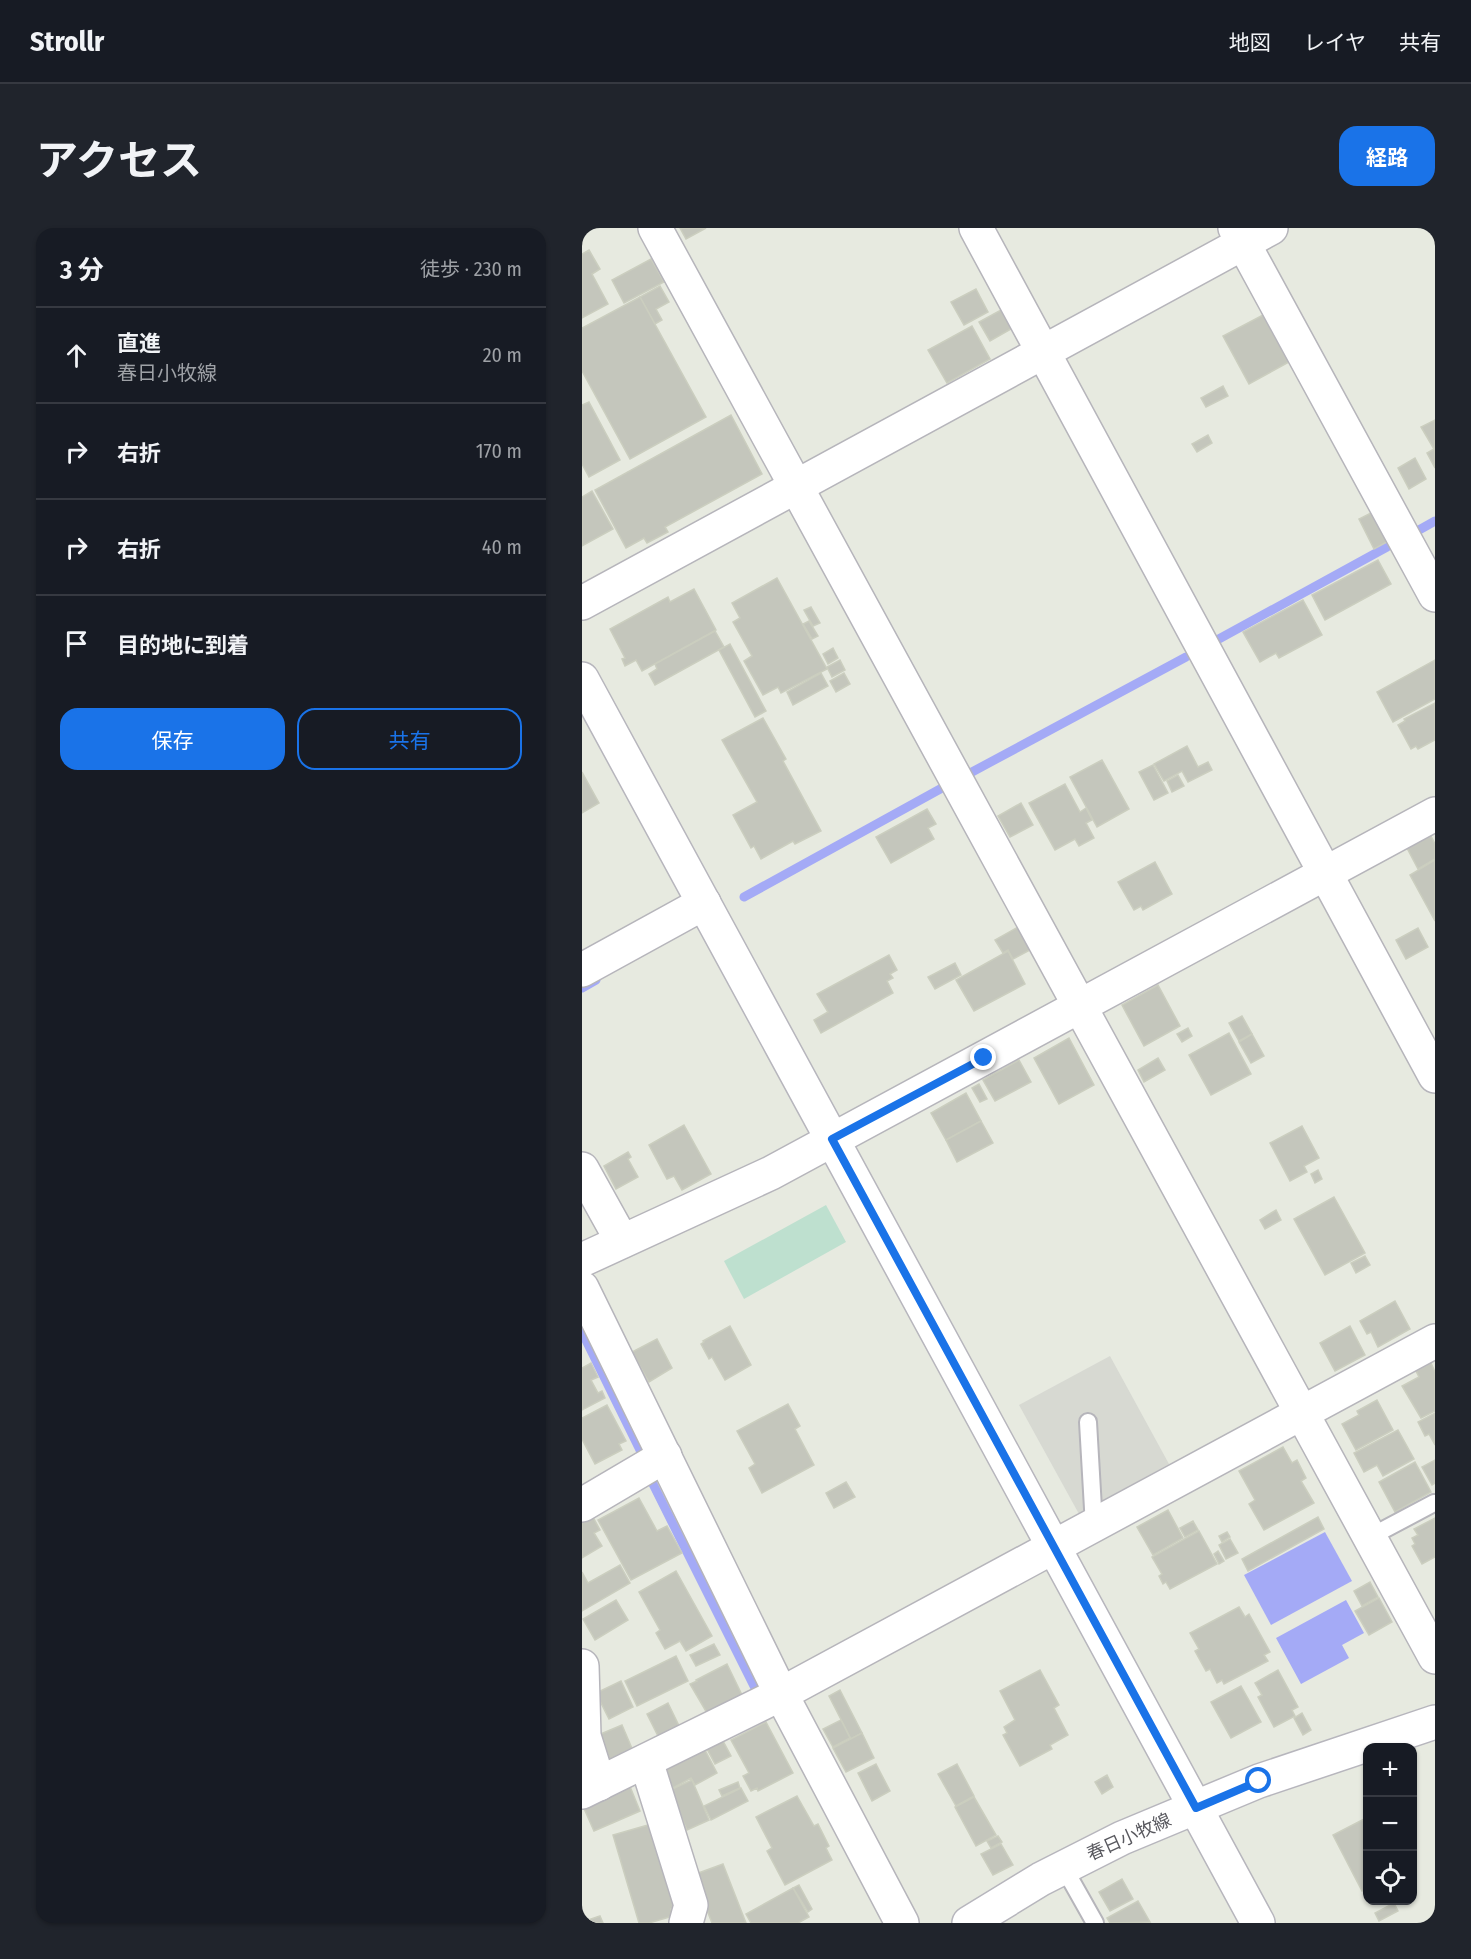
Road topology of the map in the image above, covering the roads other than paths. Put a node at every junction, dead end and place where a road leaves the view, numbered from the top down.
1 (655, 228) edge
2 (976, 228) edge
3 (1250, 233) edge
4 (1043, 352) junction
5 (796, 486) junction
6 (1435, 594) edge
7 (582, 603) edge
8 (582, 679) edge
9 (1435, 814) edge
10 (1326, 873) junction
11 (704, 903) junction
12 (586, 958) edge
13 (1080, 1006) junction
14 (1435, 1076) edge
15 (832, 1139) junction
16 (582, 1169) edge
17 (622, 1241) junction
18 (582, 1260) edge
19 (582, 1288) edge
20 (1435, 1341) edge
21 (1302, 1413) junction
22 (1088, 1422) dead end
23 (665, 1456) junction
24 (1434, 1503) edge
25 (582, 1504) edge
26 (1094, 1526) junction
27 (1370, 1538) junction
28 (1055, 1548) junction
29 (1435, 1657) edge
30 (582, 1666) edge
31 (781, 1694) junction
32 (1435, 1722) edge
33 (646, 1761) junction
34 (591, 1788) edge
35 (1196, 1808) junction
36 (1064, 1868) junction
37 (686, 1923) edge
38 (902, 1923) edge
39 (969, 1923) edge
40 (1095, 1923) edge
41 (1258, 1923) edge

1 - 5 street
2 - 4 street
3 - 4 street
3 - 6 street
4 - 5 street
4 - 10 street
5 - 7 street
5 - 13 street
8 - 11 street
9 - 10 street
10 - 13 street
10 - 14 street
11 - 12 street
11 - 15 street
13 - 15 street
13 - 21 street
15 - 17 street
15 - 28 street
16 - 17 street
17 - 18 street
19 - 23 street
20 - 21 street
21 - 26 street
21 - 27 street
22 - 26 lane
23 - 25 street
23 - 31 street
24 - 27 lane
26 - 28 street
27 - 29 street
28 - 31 street
28 - 35 street
30 - 34 street
31 - 33 street
31 - 38 street
32 - 35 street, 春日小牧線
33 - 34 street
33 - 37 street
35 - 36 street, 春日小牧線
35 - 41 street
36 - 39 street, 春日小牧線
36 - 40 lane

